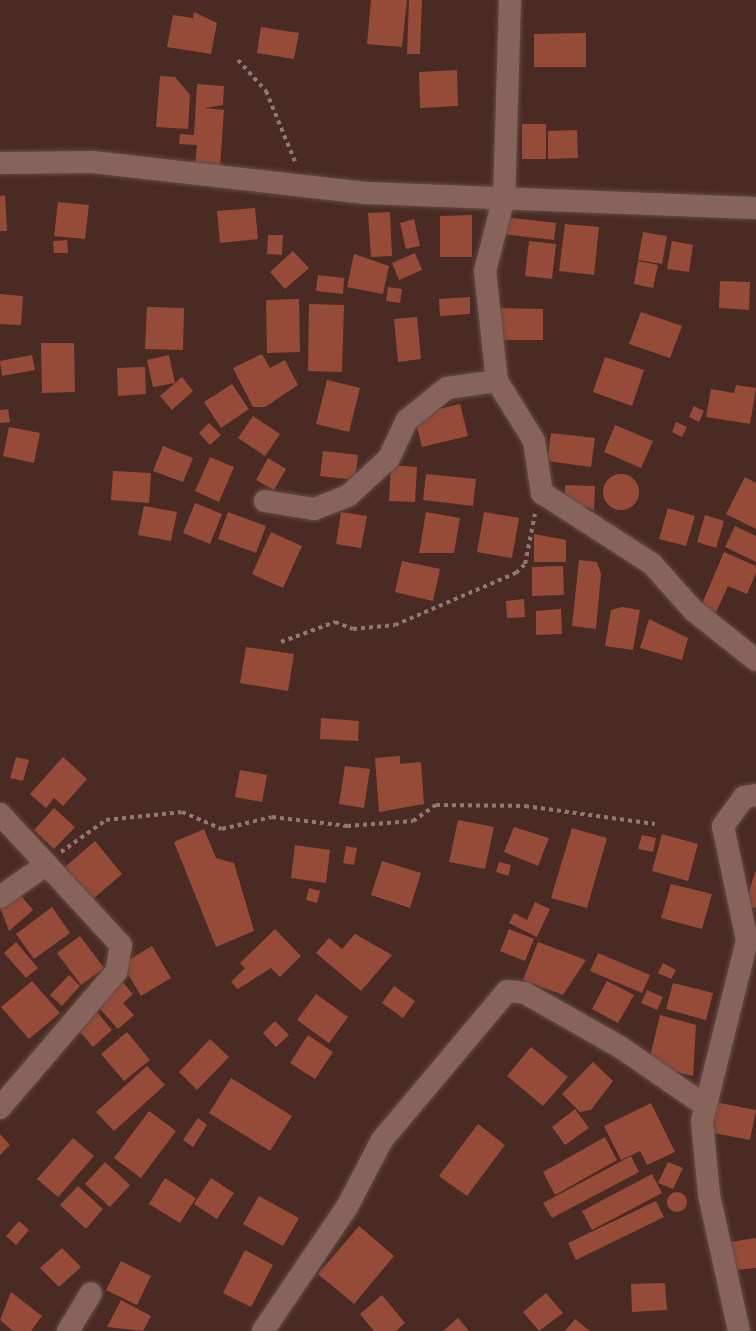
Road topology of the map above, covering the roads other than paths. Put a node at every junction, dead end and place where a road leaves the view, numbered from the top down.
1 (510, 0) edge
2 (0, 163) edge
3 (504, 197) junction
4 (756, 208) edge
5 (497, 381) junction
6 (265, 501) dead end
7 (756, 660) edge
8 (756, 795) edge
9 (0, 814) edge
10 (47, 864) junction
11 (0, 897) edge
12 (703, 1104) junction
13 (0, 1108) edge
14 (91, 1293) dead end
15 (68, 1331) edge
16 (263, 1331) edge
17 (739, 1331) edge

1 - 3 street
2 - 3 street
3 - 4 street
3 - 5 street
5 - 6 street
5 - 7 street
8 - 12 street
9 - 10 street
10 - 11 street
10 - 13 street
12 - 16 street
12 - 17 street
14 - 15 street

